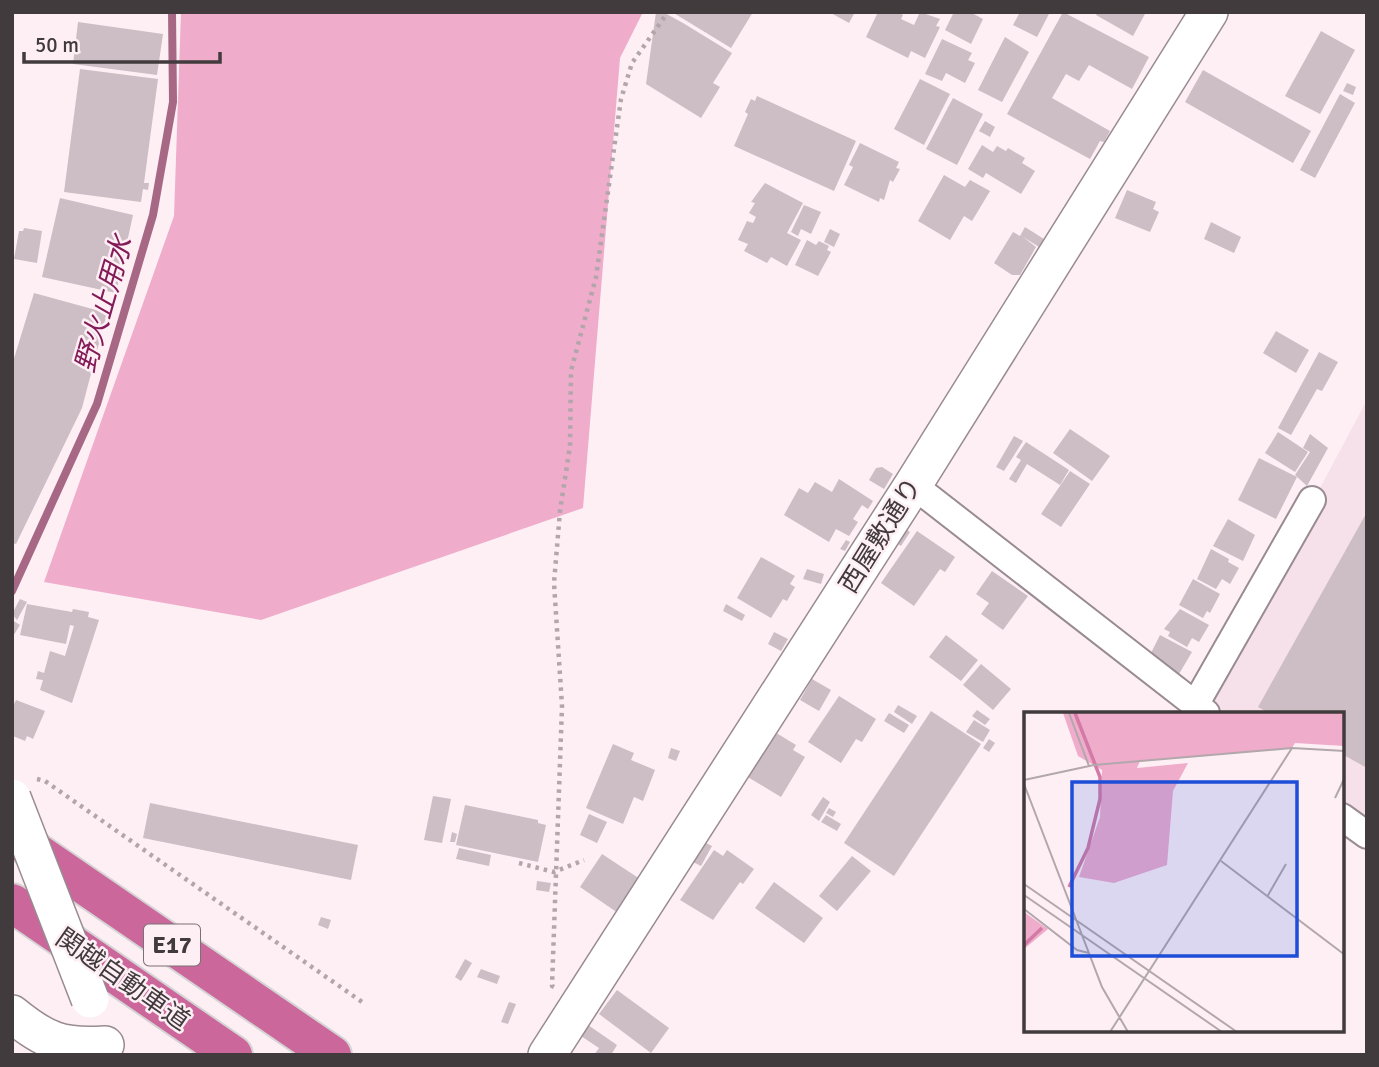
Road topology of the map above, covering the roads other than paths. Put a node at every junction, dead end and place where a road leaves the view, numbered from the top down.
1 (1209, 12) edge
2 (913, 485) junction
3 (1312, 500) dead end
4 (1200, 709) edge
5 (23, 788) edge
6 (1344, 818) edge
7 (1367, 835) edge
8 (12, 836) edge
9 (12, 903) edge
10 (12, 1014) edge
11 (107, 1050) edge
12 (233, 1055) edge
13 (332, 1055) edge
14 (547, 1055) edge

1 - 2 street, 西屋敷通り
2 - 4 street
2 - 14 street, 西屋敷通り
3 - 4 street
5 - 11 street, bridge
6 - 7 street
8 - 13 highway, 関越自動車道 / E17
9 - 12 highway, 関越自動車道 / E17
10 - 11 street

